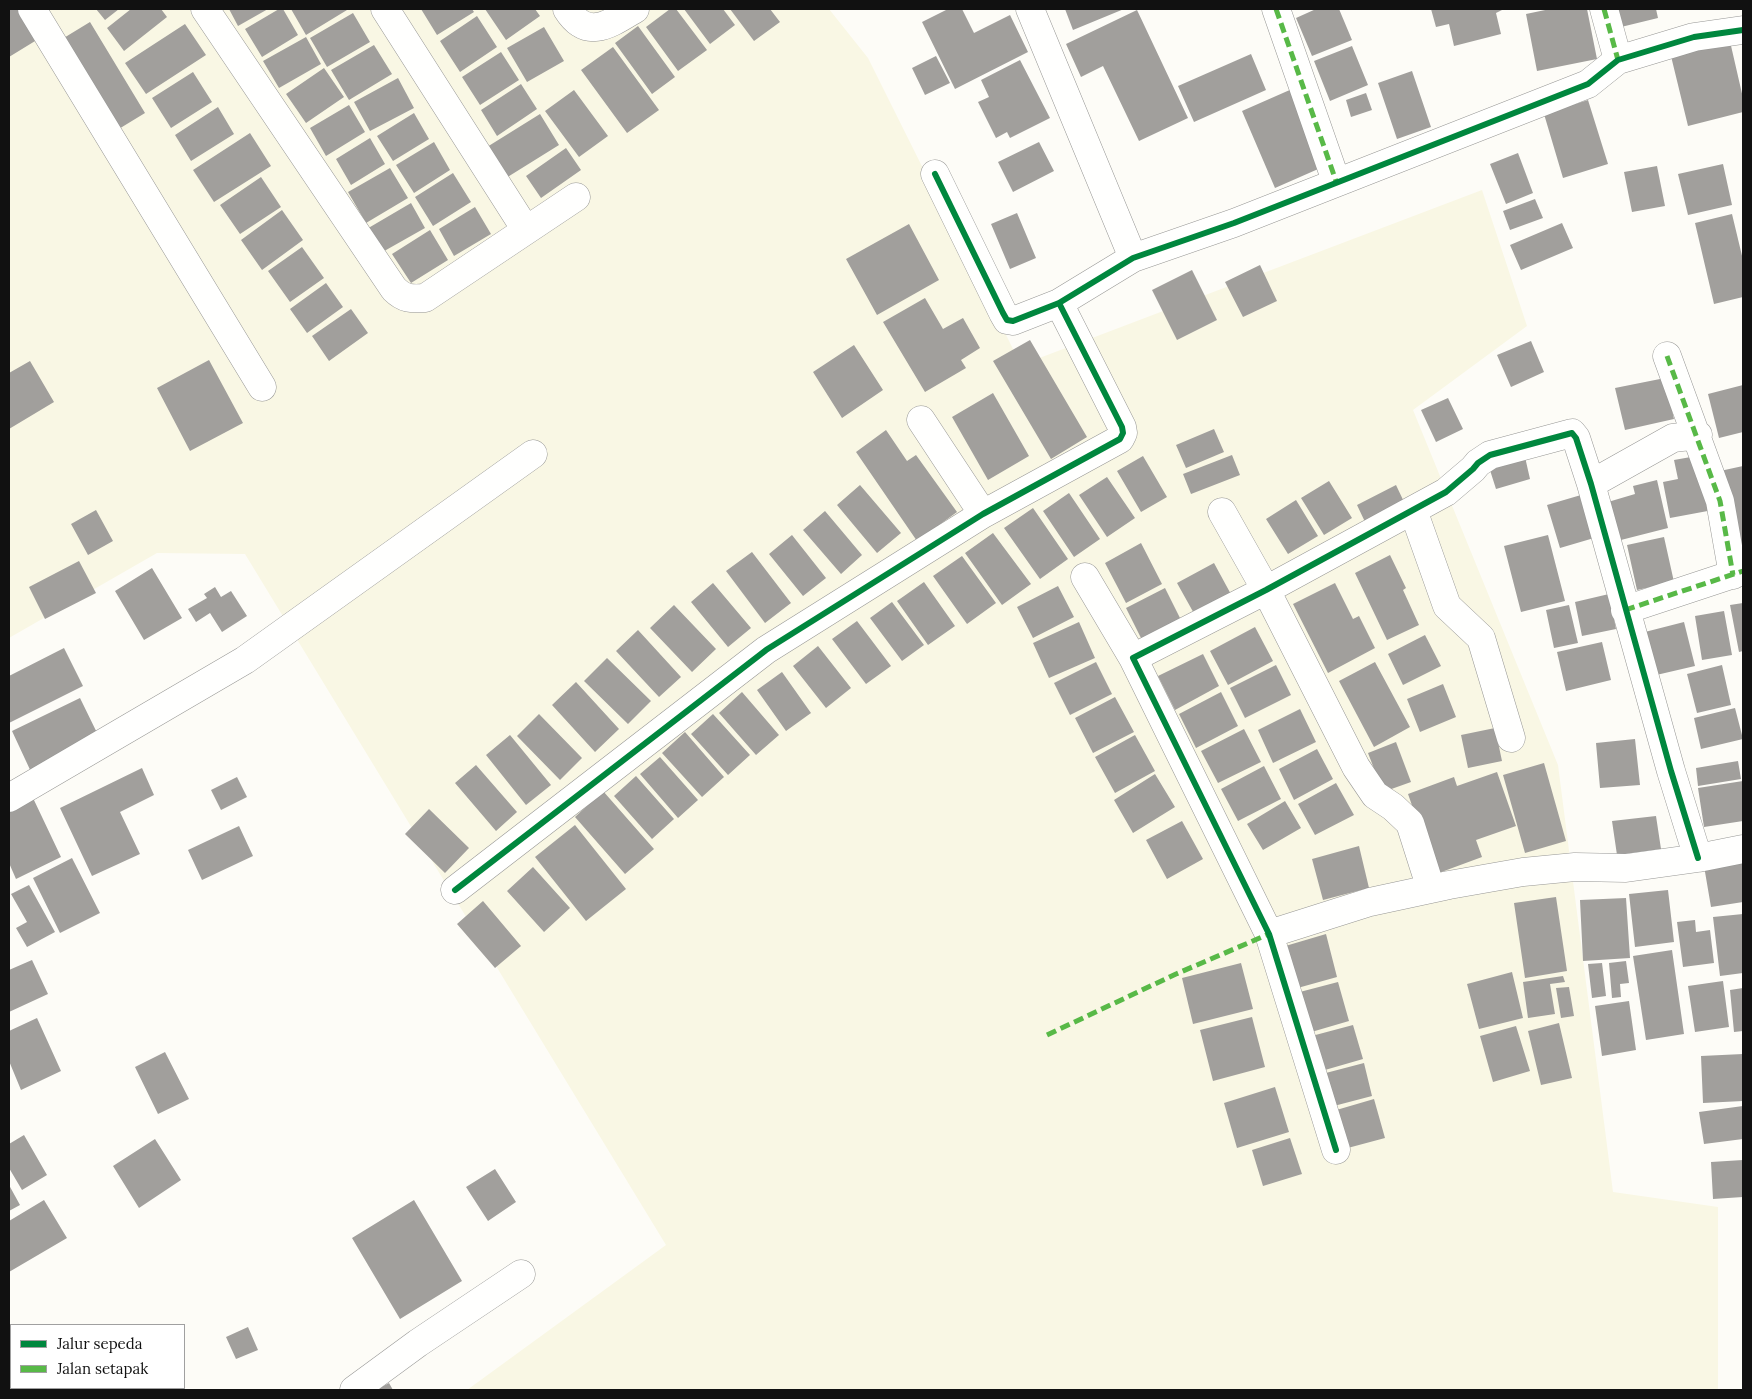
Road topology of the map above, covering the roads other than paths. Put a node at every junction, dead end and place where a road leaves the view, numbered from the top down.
1 (32, 9) edge
2 (205, 9) edge
3 (385, 9) edge
4 (567, 9) edge
5 (635, 9) edge
6 (1030, 9) edge
7 (1276, 9) edge
8 (1604, 9) edge
9 (1743, 30) edge
10 (1618, 60) junction
11 (935, 174) dead end
12 (1336, 181) junction
13 (576, 197) dead end
14 (526, 230) junction
15 (1133, 258) junction
16 (1059, 303) junction
17 (1667, 356) dead end
18 (262, 387) dead end
19 (921, 420) dead end
20 (1698, 435) junction
21 (533, 454) dead end
22 (1591, 484) junction
23 (1413, 510) junction
24 (1222, 512) dead end
25 (983, 514) junction
26 (1738, 573) edge
27 (1085, 577) dead end
28 (1266, 590) junction
29 (1625, 610) junction
30 (1133, 658) junction
31 (1510, 738) dead end
32 (9, 798) edge
33 (1743, 849) edge
34 (1698, 858) junction
35 (1431, 889) junction
36 (454, 890) dead end
37 (1269, 934) junction
38 (1336, 1150) dead end
39 (521, 1274) dead end
40 (354, 1390) edge

1 - 18 street
2 - 14 street
3 - 14 street
4 - 5 street
6 - 15 street
7 - 12 street
8 - 10 street
9 - 10 street
10 - 12 street
11 - 16 street
12 - 15 street
13 - 14 street
15 - 16 street
16 - 25 street
17 - 20 street
19 - 25 street
20 - 22 street
20 - 26 street
21 - 32 street
22 - 23 street
22 - 29 street
23 - 28 street
23 - 31 street
24 - 28 street
25 - 36 street
26 - 29 street
27 - 30 street
28 - 30 street
28 - 35 street
29 - 34 street
30 - 37 street
33 - 34 street
34 - 35 street
35 - 37 street
37 - 38 street
39 - 40 street

